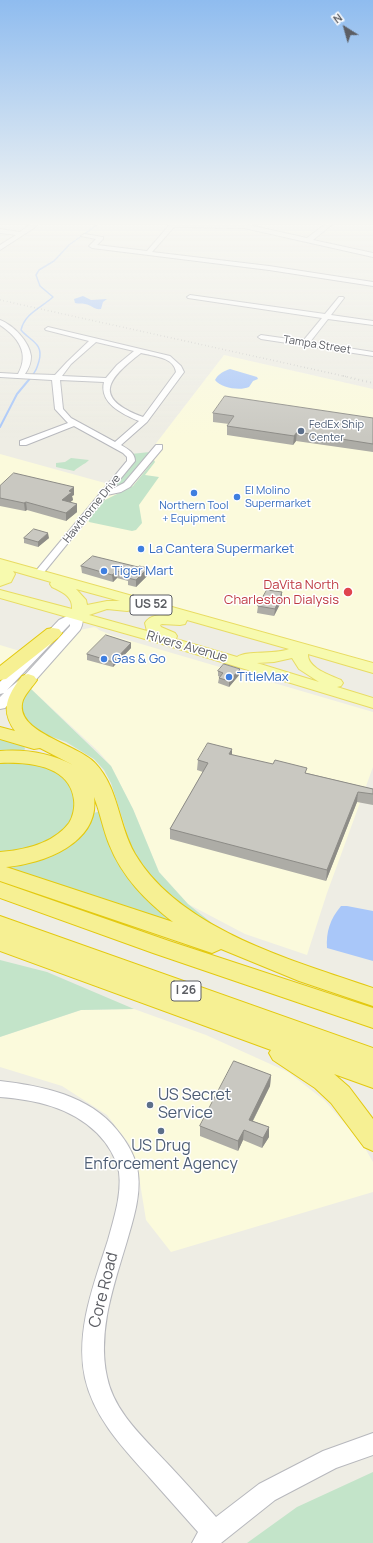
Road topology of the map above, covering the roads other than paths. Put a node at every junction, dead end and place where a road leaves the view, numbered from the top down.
1 (190, 297) dead end
2 (341, 298) dead end
3 (326, 316) junction
4 (0, 322) edge
5 (373, 324) edge
6 (48, 329) dead end
7 (262, 336) dead end
8 (94, 340) junction
9 (305, 344) junction
10 (140, 350) junction
11 (373, 354) edge
12 (0, 375) edge
13 (23, 377) junction
14 (56, 379) junction
15 (107, 380) junction
16 (144, 420) junction
17 (75, 424) junction
18 (23, 443) dead end
19 (117, 445) junction
20 (159, 447) dead end
21 (105, 494) junction
22 (0, 563) edge
23 (0, 568) edge
24 (38, 574) junction
25 (0, 582) edge
26 (0, 594) edge
27 (77, 615) junction
28 (219, 625) junction
29 (53, 633) junction
30 (259, 636) junction
31 (301, 648) junction
32 (195, 649) junction
33 (228, 659) junction
34 (373, 668) edge
35 (0, 675) edge
36 (28, 680) junction
37 (0, 690) edge
38 (373, 698) edge
39 (373, 703) edge
40 (0, 705) edge
41 (0, 733) edge
42 (63, 752) junction
43 (0, 757) edge
44 (0, 860) edge
45 (0, 873) edge
46 (0, 890) edge
47 (0, 924) edge
48 (0, 942) edge
49 (0, 952) edge
50 (96, 977) junction
51 (319, 980) junction
52 (373, 997) edge
53 (186, 1009) junction
54 (373, 1018) edge
55 (373, 1058) edge
56 (373, 1077) edge
57 (0, 1089) edge
58 (373, 1139) edge
59 (373, 1444) edge
60 (209, 1538) edge

1 - 3 street
2 - 3 street
3 - 5 street
3 - 9 street
4 - 13 street
6 - 8 street
7 - 9 street, Tampa Street
8 - 10 street
8 - 14 street
9 - 11 street, Tampa Street
10 - 15 street
10 - 16 street
12 - 13 street
13 - 14 street
14 - 15 street
14 - 17 street, Hawthorne Drive
15 - 16 street
16 - 19 street
17 - 18 street
17 - 19 street, Hawthorne Drive
19 - 21 street, Hawthorne Drive
20 - 21 street
21 - 24 street, Hawthorne Drive
22 - 24 main road, US 52
23 - 25 main road
24 - 27 main road
24 - 28 main road, US 52
26 - 27 main road, Rivers Avenue / US 52
27 - 28 main road
27 - 29 street
27 - 32 main road, Rivers Avenue / US 52
27 - 36 street
28 - 30 main road, US 52
29 - 35 highway
29 - 37 street
30 - 31 main road, US 52
30 - 32 main road
31 - 33 main road
31 - 34 main road, US 52
31 - 38 main road
32 - 33 main road, Rivers Avenue / US 52
33 - 39 main road, Rivers Avenue / US 52
36 - 40 street
36 - 42 highway
41 - 42 highway
42 - 51 highway
43 - 44 highway
45 - 51 highway
46 - 54 highway
47 - 55 highway, I 26
48 - 50 highway
49 - 50 highway
50 - 53 highway
51 - 52 highway
53 - 56 highway
53 - 58 highway
57 - 60 street, Core Road
59 - 60 street

